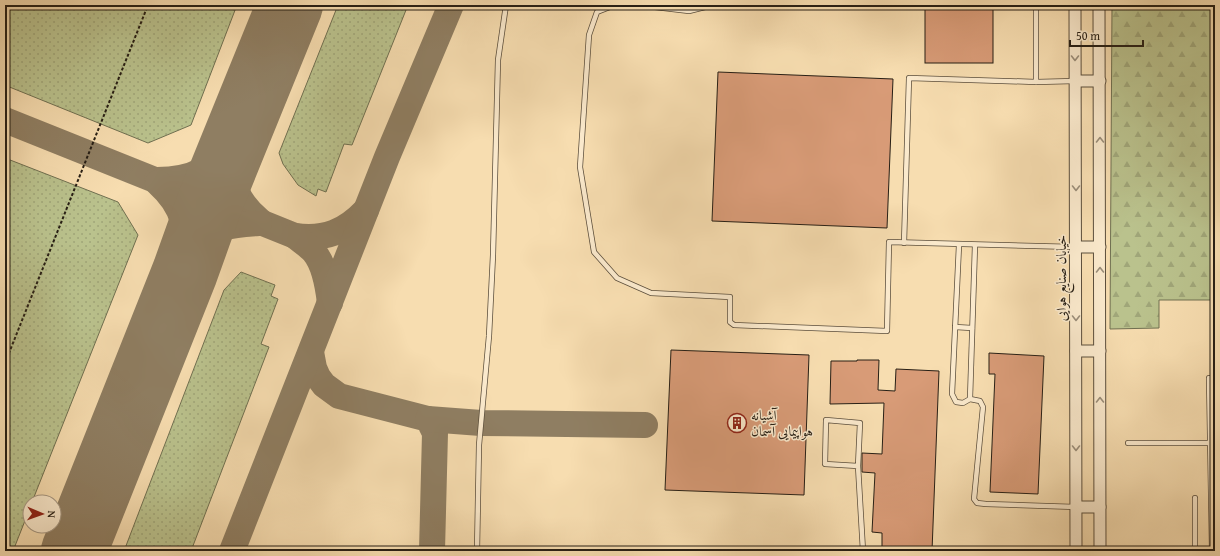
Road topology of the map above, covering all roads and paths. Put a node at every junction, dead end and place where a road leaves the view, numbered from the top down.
1 (148, 5) edge
2 (506, 5) edge
3 (615, 5) edge
4 (638, 5) edge
5 (713, 5) edge
6 (1036, 5) edge
7 (1075, 5) edge
8 (1099, 5) edge
9 (1075, 81) junction
10 (1100, 81) junction
11 (1036, 82) junction
12 (904, 243) junction
13 (959, 244) junction
14 (975, 245) junction
15 (1076, 247) junction
16 (1100, 247) junction
17 (955, 327) junction
18 (972, 328) junction
19 (1076, 350) junction
20 (1100, 351) junction
21 (5, 363) edge
22 (1209, 378) dead end
23 (970, 399) junction
24 (1128, 443) dead end
25 (1210, 443) junction
26 (858, 466) junction
27 (1195, 498) dead end
28 (1076, 507) junction
29 (1100, 507) junction
30 (1213, 538) edge
31 (477, 551) edge
32 (863, 551) edge
33 (1076, 551) edge
34 (1100, 551) edge
35 (1194, 551) edge
36 (1212, 551) edge

1 - 21 path
2 - 31 lane
3 - 12 lane
4 - 5 lane
6 - 11 lane
7 -> 9 street, خیابان صنایع هوایی
8 - 10 street
9 - 10 street
9 - 11 lane
9 -> 15 street, خیابان صنایع هوایی
16 -> 10 street
11 - 12 lane
12 - 13 lane
13 - 14 lane
13 - 17 lane
14 - 15 lane
14 - 18 lane
15 - 16 street
15 -> 19 street, خیابان صنایع هوایی
20 -> 16 street
17 - 18 lane
17 - 23 lane
18 - 23 lane
19 - 20 street
19 -> 28 street, خیابان صنایع هوایی
29 -> 20 street
22 - 25 lane
23 - 28 lane
24 - 25 lane
25 - 30 lane
26 - 26 lane
26 - 32 lane
27 - 35 lane
28 - 29 street
28 - 33 street, خیابان صنایع هوایی
29 - 34 street
30 - 36 lane

